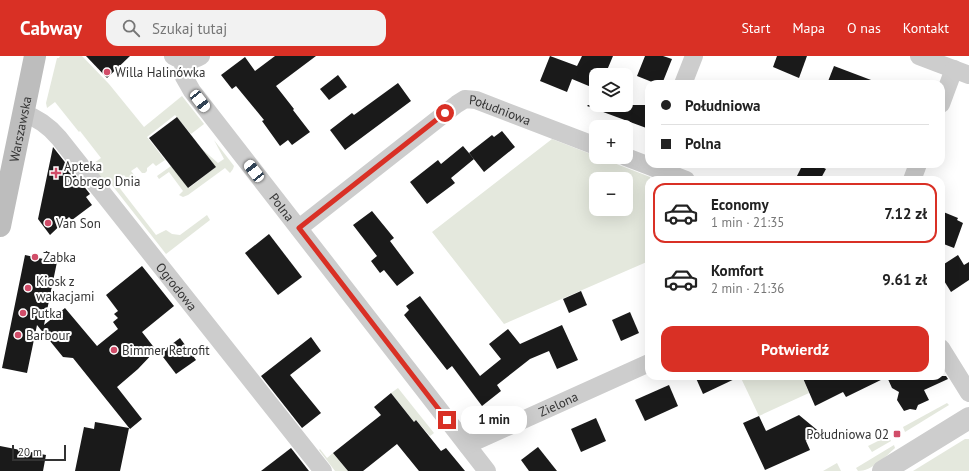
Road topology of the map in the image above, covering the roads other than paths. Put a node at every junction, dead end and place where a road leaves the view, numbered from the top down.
1 (35, 56) edge
2 (201, 56) edge
3 (694, 56) edge
4 (919, 56) edge
5 (178, 58) edge
6 (962, 72) edge
7 (685, 80) edge
8 (945, 98) edge
9 (23, 113) junction
10 (589, 143) edge
11 (633, 159) edge
12 (645, 163) edge
13 (659, 168) edge
14 (677, 176) edge
15 (0, 226) edge
16 (299, 228) junction
17 (945, 354) edge
18 (645, 365) edge
19 (969, 393) edge
20 (969, 418) edge
21 (467, 445) junction
22 (323, 471) edge
23 (487, 471) edge
24 (882, 471) edge

1 - 9 main road, Warszawska
2 - 5 street
3 - 7 street
4 - 6 street
5 - 16 street, Polna
6 - 8 street
9 - 15 main road, Warszawska
9 - 22 street, Ogrodowa
10 - 16 street, Południowa
11 - 12 street
13 - 14 street
16 - 21 street, Polna
17 - 19 street
18 - 21 street, Zielona
20 - 24 street
21 - 23 street, Polna

